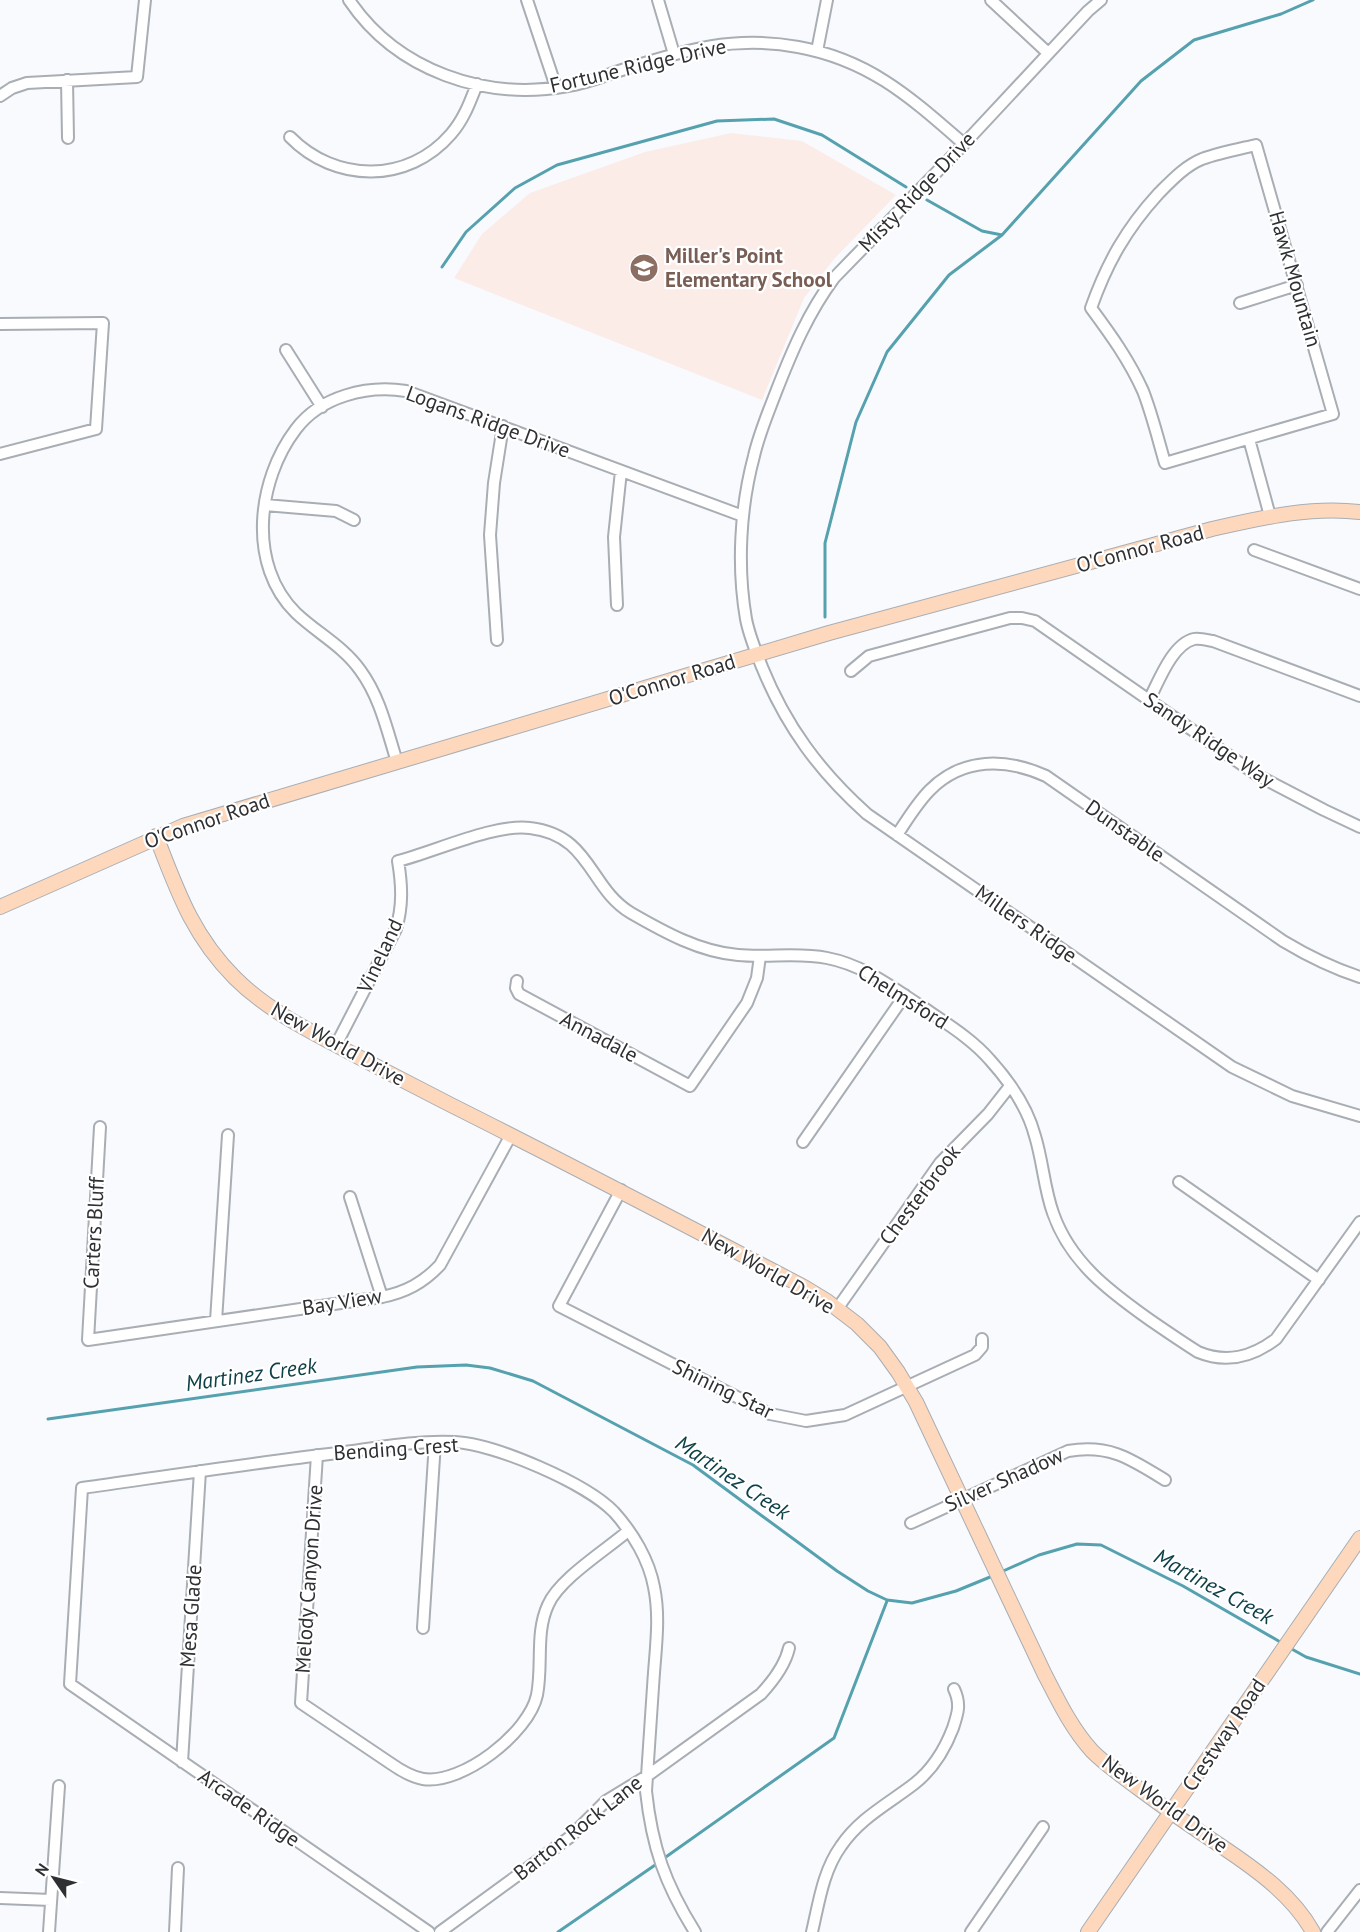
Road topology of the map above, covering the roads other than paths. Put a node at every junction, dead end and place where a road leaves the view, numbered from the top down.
1 (145, 0) edge
2 (349, 0) edge
3 (527, 0) edge
4 (658, 0) edge
5 (827, 0) edge
6 (991, 0) edge
7 (1101, 0) edge
8 (817, 51) junction
9 (1048, 53) junction
10 (674, 54) junction
11 (67, 80) junction
12 (477, 84) junction
13 (556, 87) junction
14 (0, 96) edge
15 (290, 137) dead end
16 (68, 138) dead end
17 (964, 144) junction
18 (1297, 285) junction
19 (1240, 303) dead end
20 (0, 324) edge
21 (286, 350) dead end
22 (322, 407) junction
23 (503, 426) junction
24 (1249, 438) junction
25 (0, 454) edge
26 (621, 471) junction
27 (265, 505) junction
28 (1360, 512) edge
29 (743, 516) junction
30 (1270, 516) junction
31 (354, 520) dead end
32 (1254, 550) dead end
33 (1360, 589) edge
34 (617, 605) dead end
35 (497, 640) dead end
36 (757, 655) junction
37 (851, 671) dead end
38 (1360, 696) edge
39 (1149, 700) junction
40 (397, 762) junction
41 (1360, 827) edge
42 (897, 835) junction
43 (156, 836) junction
44 (398, 861) joint
45 (0, 907) edge
46 (760, 956) junction
47 (1360, 978) edge
48 (517, 981) dead end
49 (905, 996) junction
50 (336, 1045) junction
51 (1010, 1086) junction
52 (1360, 1116) edge
53 (100, 1127) dead end
54 (228, 1135) dead end
55 (511, 1135) junction
56 (803, 1142) dead end
57 (1179, 1182) dead end
58 (621, 1190) junction
59 (350, 1197) dead end
60 (1360, 1221) edge
61 (1319, 1280) junction
62 (382, 1297) junction
63 (837, 1309) junction
64 (216, 1321) junction
65 (982, 1339) dead end
66 (88, 1340) joint
67 (907, 1387) junction
68 (435, 1442) junction
69 (317, 1455) junction
70 (200, 1471) junction
71 (1165, 1480) dead end
72 (962, 1499) junction
73 (911, 1523) dead end
74 (628, 1531) junction
75 (1360, 1538) edge
76 (423, 1628) dead end
77 (789, 1648) dead end
78 (70, 1684) joint
79 (954, 1689) dead end
80 (182, 1762) junction
81 (647, 1776) junction
82 (59, 1786) dead end
83 (1172, 1813) junction
84 (1043, 1827) dead end
85 (178, 1868) dead end
86 (1360, 1890) edge
87 (0, 1898) edge
88 (51, 1900) junction
89 (49, 1932) edge
90 (175, 1932) edge
91 (429, 1932) edge
92 (440, 1932) edge
93 (695, 1932) edge
94 (812, 1932) edge
95 (971, 1932) edge
96 (1088, 1932) edge
97 (1313, 1932) edge
98 (1327, 1932) edge

1 - 11 street
2 - 12 street, Fortune Ridge Drive
3 - 13 street
4 - 10 street
5 - 8 street
6 - 9 street
7 - 9 street, Misty Ridge Drive
8 - 10 street, Fortune Ridge Drive
8 - 17 street, Fortune Ridge Drive
9 - 17 street, Misty Ridge Drive
10 - 13 street, Fortune Ridge Drive
11 - 14 street
11 - 16 street
12 - 13 street, Fortune Ridge Drive
12 - 15 street
17 - 29 street, Misty Ridge Drive
18 - 19 street
18 - 24 street, Hawk Mountain
18 - 24 street, Hawk Mountain
20 - 25 street
21 - 22 street
22 - 23 street, Logans Ridge Drive
22 - 27 street, Logans Ridge Drive
23 - 26 street, Logans Ridge Drive
23 - 35 street
24 - 30 street
26 - 29 street, Logans Ridge Drive
26 - 34 street
27 - 31 street
27 - 40 street, Logans Ridge Drive
28 - 30 main road, O'Connor Road
29 - 36 street, Misty Ridge Drive
30 - 36 main road, O'Connor Road
32 - 33 street
36 - 40 main road, O'Connor Road
36 - 42 street, Millers Ridge
37 - 39 street, Sandy Ridge Way
38 - 39 street
39 - 41 street, Sandy Ridge Way
40 - 43 main road, O'Connor Road
42 - 47 street, Dunstable
42 - 52 street, Millers Ridge
43 - 45 main road, O'Connor Road
43 - 50 main road, New World Drive
44 - 46 street, Chelmsford
44 - 50 street, Vineland
46 - 48 street, Annadale
46 - 49 street, Chelmsford
49 - 51 street, Chelmsford
49 - 56 street
50 - 55 main road, New World Drive
51 - 61 street, Chelmsford
51 - 63 street, Chesterbrook
53 - 66 street, Carters Bluff
54 - 64 street
55 - 58 main road, New World Drive
55 - 62 street, Bay View
57 - 61 street
58 - 63 main road, New World Drive
58 - 67 street, Shining Star
59 - 62 street
60 - 61 street
62 - 64 street, Bay View
63 - 67 main road, New World Drive
64 - 66 street, Bay View
65 - 67 street, Shining Star
67 - 72 main road, New World Drive
68 - 69 street, Bending Crest
68 - 74 street, Bending Crest
68 - 76 street
69 - 70 street, Bending Crest
69 - 74 street, Melody Canyon Drive
70 - 78 street, Bending Crest
70 - 80 street, Mesa Glade
71 - 72 street, Silver Shadow
72 - 73 street, Silver Shadow
72 - 83 main road, New World Drive
74 - 81 street, Bending Crest
75 - 83 main road, Crestway Road
77 - 81 street, Barton Rock Lane
78 - 80 street, Arcade Ridge
79 - 94 street
80 - 91 street, Arcade Ridge
81 - 92 street, Barton Rock Lane
81 - 93 street, Bending Crest
82 - 88 street
83 - 96 main road, Crestway Road
83 - 97 main road, New World Drive
84 - 95 street
85 - 90 street
86 - 98 street
87 - 88 street
88 - 89 street

